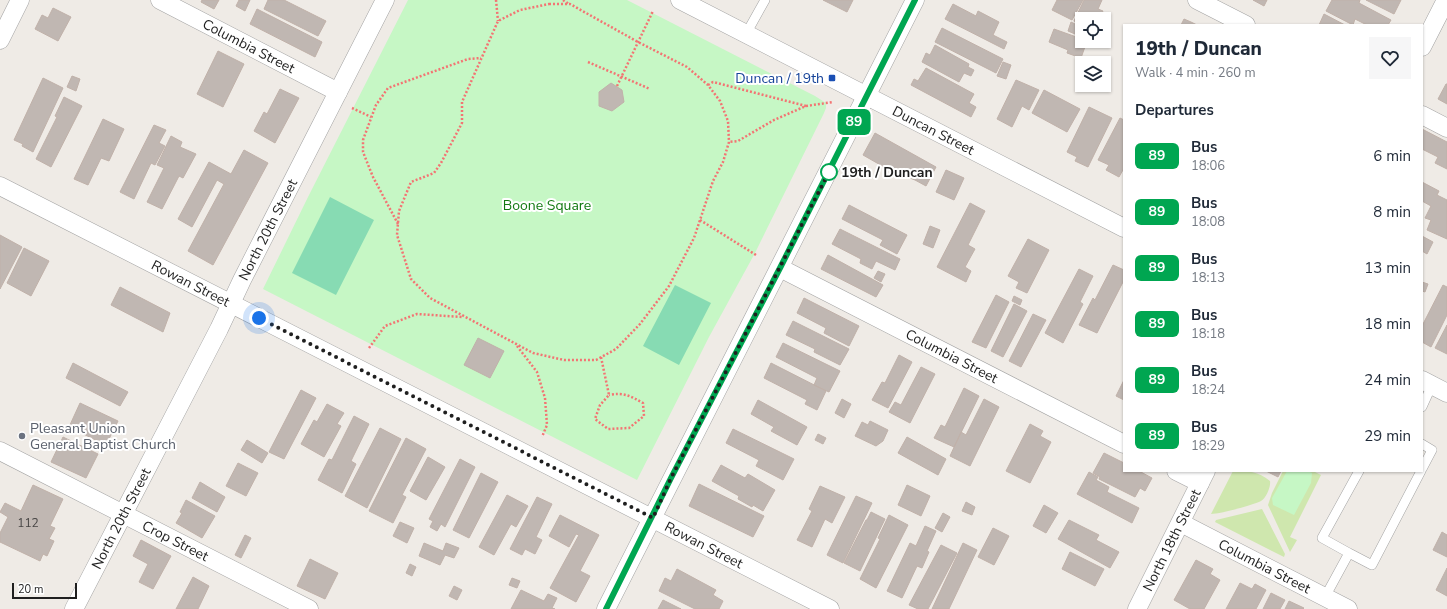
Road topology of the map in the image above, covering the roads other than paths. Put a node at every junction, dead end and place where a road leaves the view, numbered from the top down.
1 (20, 0) edge
2 (160, 0) edge
3 (385, 0) edge
4 (680, 0) edge
5 (765, 0) edge
6 (915, 0) edge
7 (1197, 0) edge
8 (1446, 0) edge
9 (1244, 24) edge
10 (746, 34) junction
11 (0, 40) edge
12 (1423, 45) edge
13 (338, 92) junction
14 (867, 96) junction
15 (1423, 116) edge
16 (1447, 128) edge
17 (0, 186) edge
18 (1123, 227) edge
19 (780, 268) junction
20 (231, 304) junction
21 (1434, 386) edge
22 (1423, 405) edge
23 (1123, 443) edge
24 (1423, 445) edge
25 (0, 452) edge
26 (1423, 468) edge
27 (1180, 472) edge
28 (1358, 472) edge
29 (1421, 472) edge
30 (1203, 477) edge
31 (123, 514) junction
32 (653, 518) junction
33 (1180, 523) junction
34 (1349, 553) junction
35 (1325, 597) junction
36 (74, 609) edge
37 (308, 609) edge
38 (606, 609) edge
39 (830, 609) edge
40 (1136, 609) edge
41 (1348, 609) edge

1 - 11 street
2 - 13 street, Columbia Street
3 - 13 street, North 20th Street
4 - 10 street, Duncan Street
5 - 10 lane
6 - 14 street
7 - 9 street
8 - 12 street
10 - 14 street, Duncan Street
13 - 20 street, North 20th Street
14 - 18 street, Duncan Street
14 - 19 street
15 - 16 street
17 - 20 street, Rowan Street
19 - 23 street, Columbia Street
19 - 32 street
20 - 31 street, North 20th Street
20 - 32 street, Rowan Street
21 - 22 lane
24 - 26 lane
25 - 31 street, Crop Street
27 - 30 street
28 - 34 lane
29 - 34 lane
30 - 33 street, North 18th Street
31 - 36 street, North 20th Street
31 - 37 street, Crop Street
32 - 38 street
32 - 39 street, Rowan Street
33 - 35 street, Columbia Street
33 - 40 street, North 18th Street
34 - 35 lane
35 - 41 street, Columbia Street

